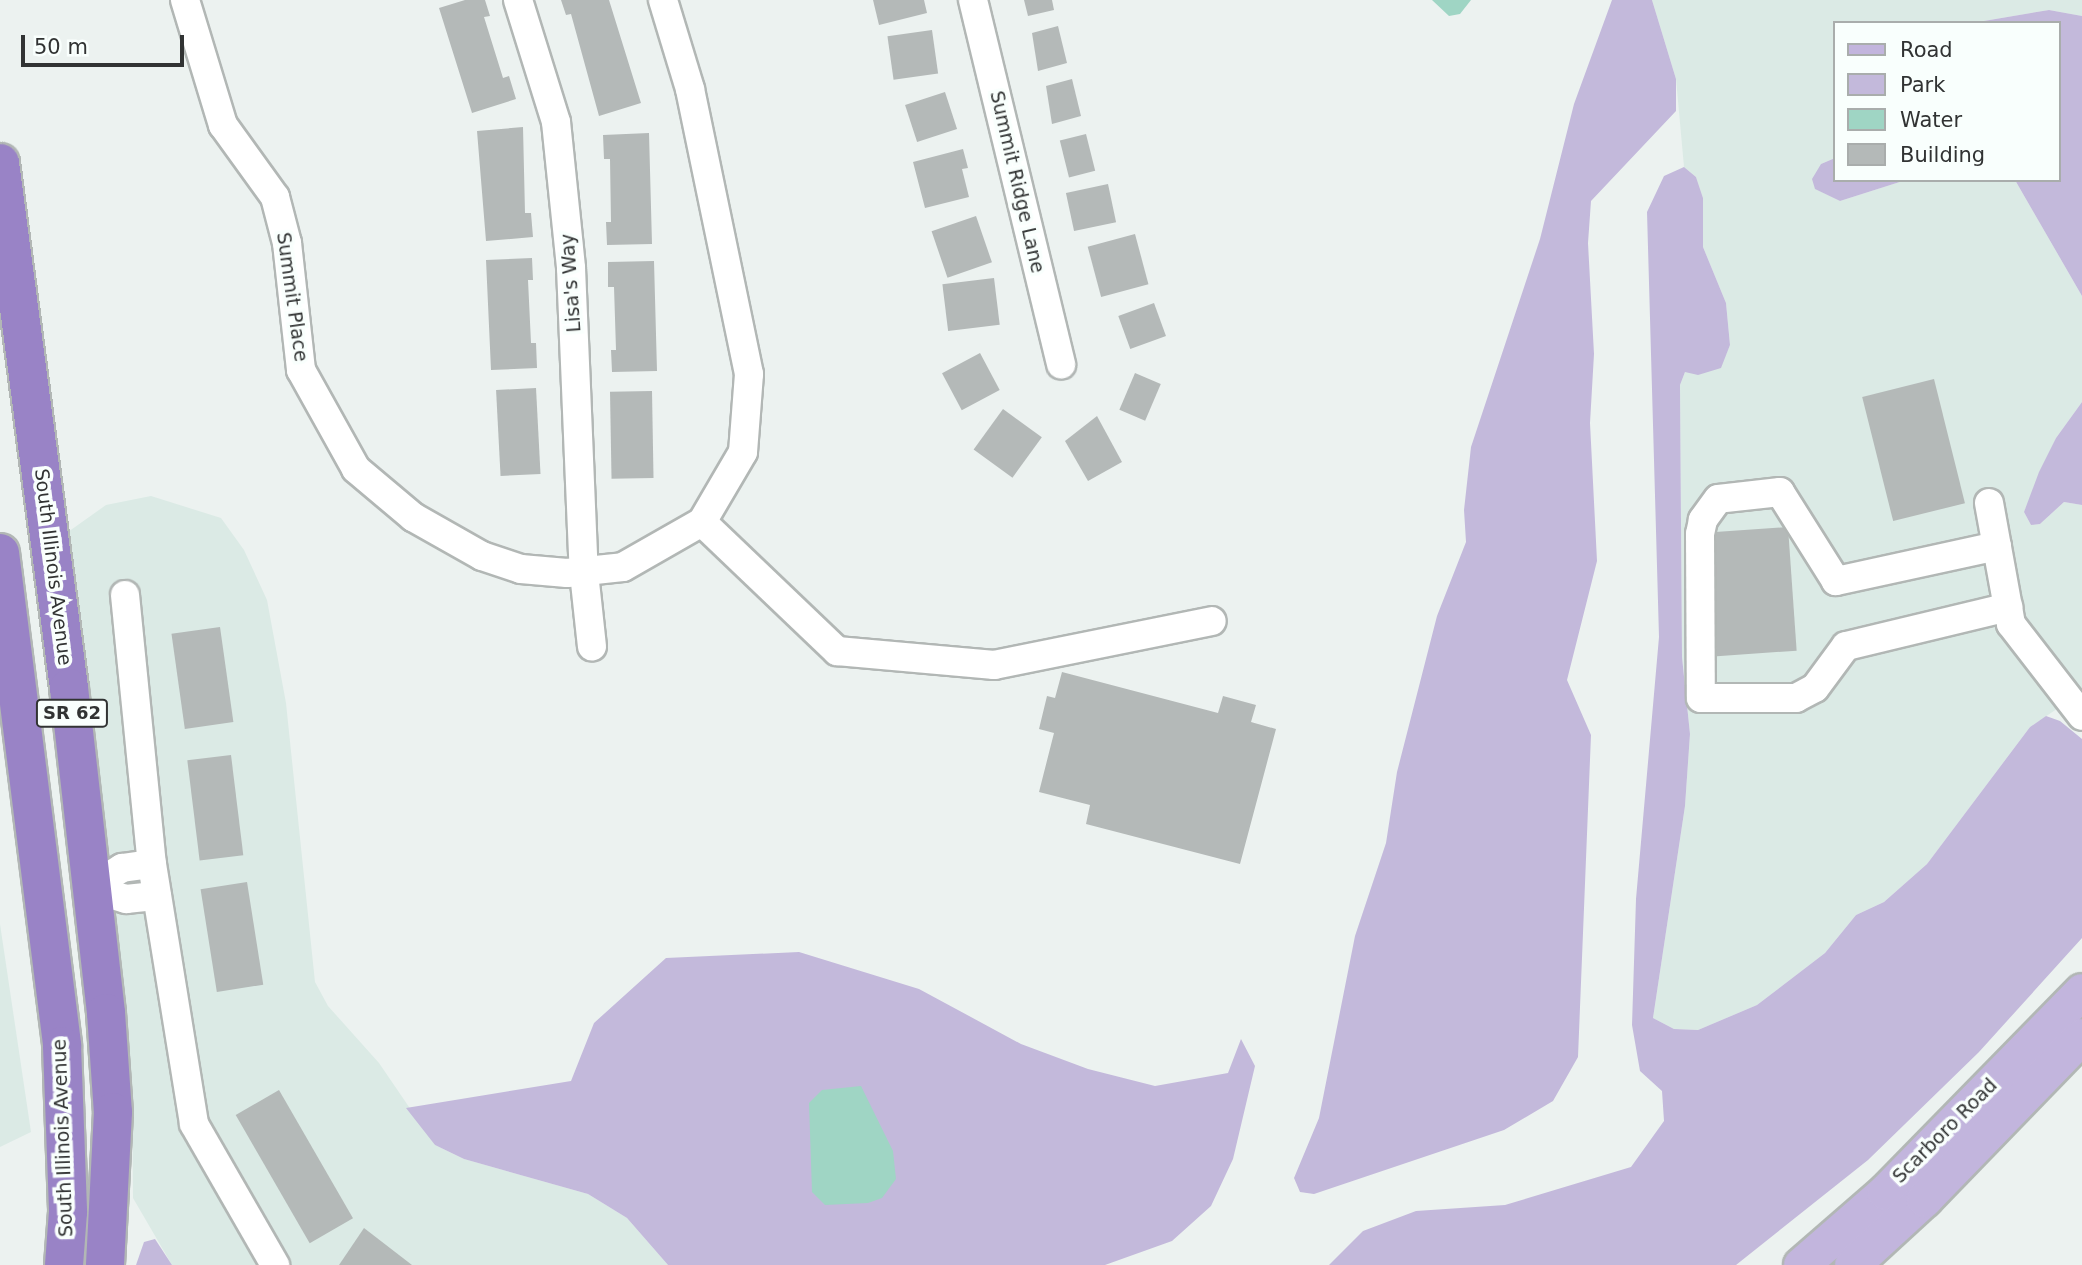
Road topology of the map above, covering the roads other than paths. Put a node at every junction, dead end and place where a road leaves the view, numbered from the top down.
1 (185, 0) edge
2 (518, 0) edge
3 (663, 0) edge
4 (973, 0) edge
5 (0, 163) edge
6 (1061, 365) dead end
7 (1989, 503) dead end
8 (702, 522) junction
9 (1997, 545) junction
10 (0, 553) edge
11 (584, 573) junction
12 (125, 595) dead end
13 (2008, 607) junction
14 (1212, 621) dead end
15 (592, 647) dead end
16 (2082, 716) edge
17 (152, 864) junction
18 (90, 888) junction
19 (44, 895) junction
20 (157, 896) junction
21 (2082, 991) edge
22 (2082, 1013) edge
23 (2082, 1036) edge
24 (1909, 1213) junction
25 (1821, 1262) edge
26 (63, 1263) edge
27 (106, 1265) edge
28 (275, 1265) edge
29 (1852, 1265) edge
30 (1884, 1265) edge

1 - 11 street, Summit Place
2 - 11 street, Lisa's Way
3 - 8 street, Summit Place
4 - 6 street, Summit Ridge Lane
5 - 18 highway, South Illinois Avenue / SR 62
7 - 9 street
8 - 11 street, Summit Place
8 - 14 street
9 - 13 street
9 - 13 street
10 - 19 highway, South Illinois Avenue / SR 62
11 - 15 street, Lisa's Way
12 - 17 street
13 - 16 street
17 - 18 street
17 - 20 street
18 - 19 highway
18 - 20 street
18 - 27 highway, South Illinois Avenue / SR 62
19 - 26 highway, South Illinois Avenue / SR 62
20 - 28 street
21 - 25 main road, Scarboro Road
22 - 25 street
23 - 24 main road, Scarboro Road
24 - 29 main road, Scarboro Road
24 - 30 main road

